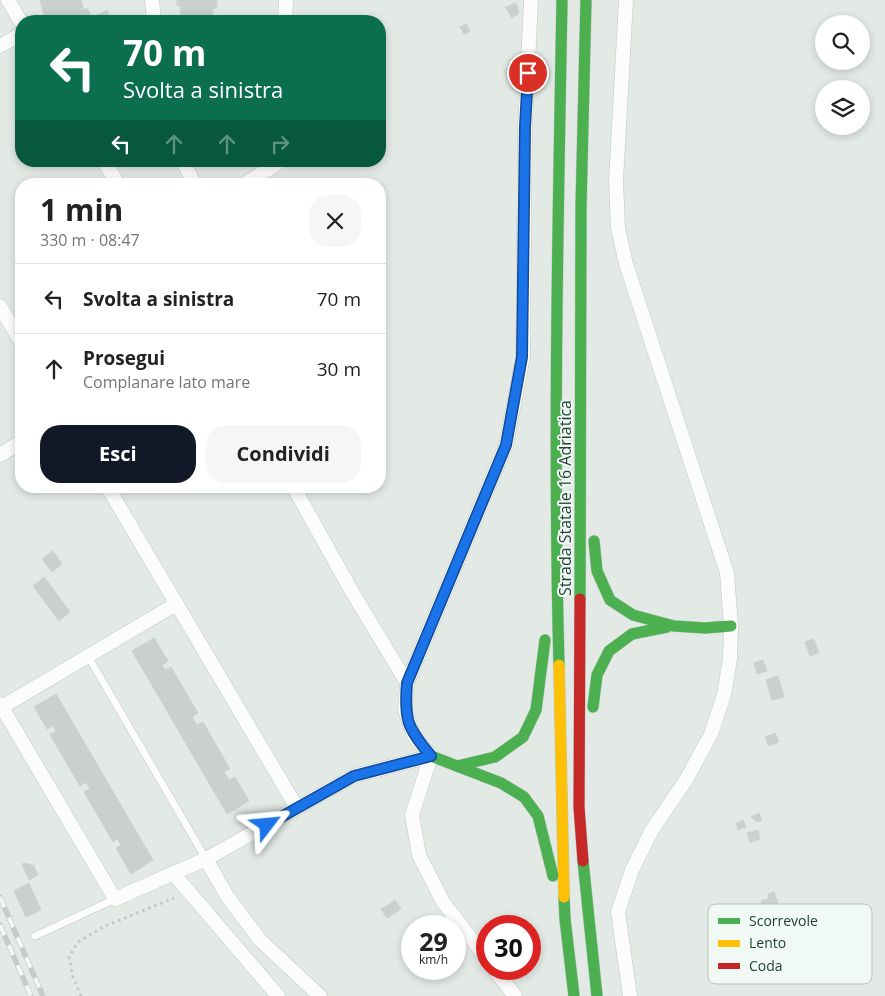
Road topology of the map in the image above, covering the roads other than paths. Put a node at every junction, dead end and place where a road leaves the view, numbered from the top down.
1 (8, 0) edge
2 (20, 0) edge
3 (152, 0) edge
4 (286, 0) edge
5 (531, 0) edge
6 (562, 0) edge
7 (586, 0) edge
8 (626, 0) edge
9 (18, 15) edge
10 (22, 15) edge
11 (153, 15) edge
12 (285, 15) edge
13 (15, 37) edge
14 (0, 46) edge
15 (108, 167) edge
16 (272, 167) edge
17 (114, 178) edge
18 (254, 178) edge
19 (0, 306) edge
20 (15, 332) edge
21 (582, 411) junction
22 (15, 446) edge
23 (0, 455) edge
24 (110, 493) edge
25 (297, 493) edge
26 (592, 515) dead end
27 (594, 534) dead end
28 (556, 548) junction
29 (176, 604) junction
30 (674, 626) junction
31 (732, 626) junction
32 (88, 656) junction
33 (407, 683) junction
34 (1, 706) edge
35 (431, 756) junction
36 (457, 766) junction
37 (579, 807) junction
38 (297, 808) junction
39 (206, 858) junction
40 (173, 873) junction
41 (115, 899) junction
42 (565, 920) junction
43 (35, 936) dead end
44 (476, 945) edge
45 (503, 980) edge
46 (278, 996) edge
47 (320, 996) edge
48 (515, 996) edge
49 (574, 996) edge
50 (597, 996) edge
51 (630, 996) edge

1 - 9 street
2 - 10 street
3 - 11 street
4 - 12 street
5 - 33 street
6 - 28 highway, Strada Statale 16 Adriatica
7 - 21 highway, Strada Statale 16 Adriatica
8 - 31 street
13 - 14 street
15 - 17 street
16 - 18 street
19 - 20 street
21 - 26 highway
21 - 37 highway, Strada Statale 16 Adriatica
22 - 23 street
24 - 29 street
25 - 33 street
27 - 30 highway
28 - 36 highway
28 - 42 highway, Strada Statale 16 Adriatica
29 - 32 street
29 - 38 street
30 - 31 highway
30 - 37 highway
31 - 51 street
32 - 34 street
32 - 39 lane
33 - 35 street
34 - 41 street
35 - 36 highway
35 - 38 street
35 - 44 street
36 - 42 highway
37 - 50 highway, Strada Statale 16 Adriatica
38 - 39 street
39 - 40 street
39 - 47 street
40 - 41 street
40 - 46 street
41 - 43 lane
42 - 49 highway, Strada Statale 16 Adriatica
45 - 48 street

